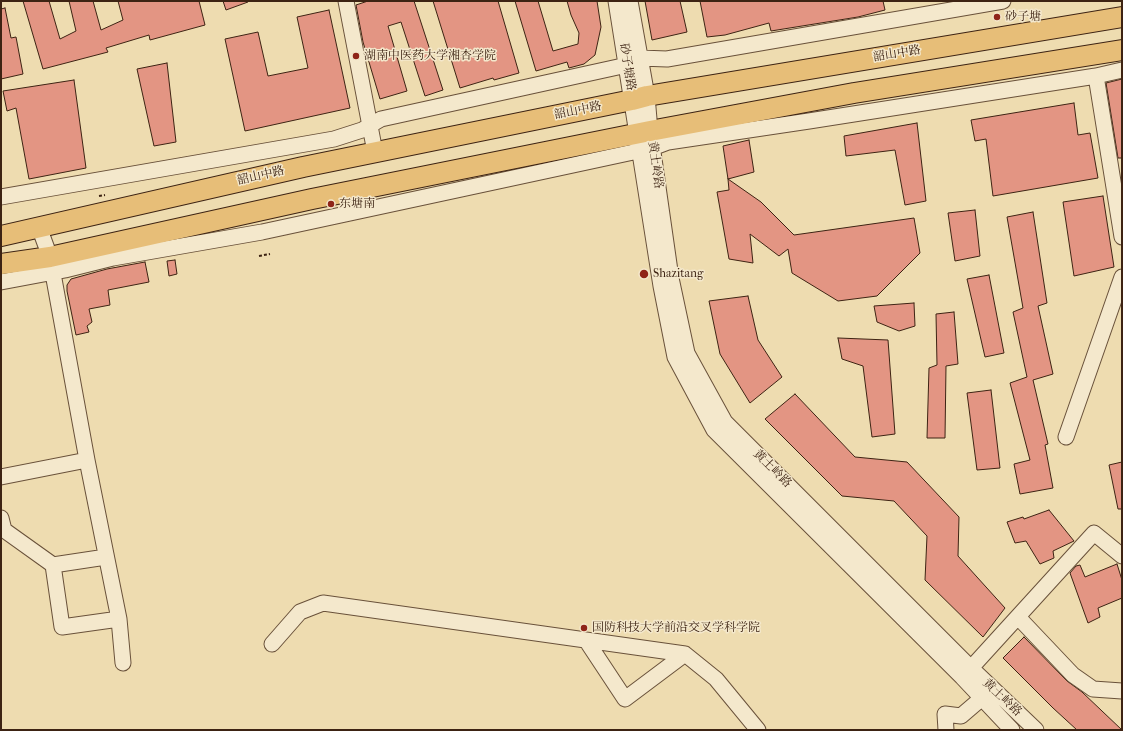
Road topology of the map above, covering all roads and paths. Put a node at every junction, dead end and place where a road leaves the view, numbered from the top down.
1 (346, 1) edge
2 (616, 1) edge
3 (630, 1) edge
4 (1003, 1) edge
5 (1122, 17) edge
6 (1122, 50) edge
7 (640, 58) junction
8 (627, 65) junction
9 (1122, 70) edge
10 (1096, 76) junction
11 (640, 98) junction
12 (370, 126) junction
13 (645, 141) junction
14 (375, 152) junction
15 (106, 195) dead end
16 (98, 196) dead end
17 (1, 197) edge
18 (39, 227) junction
19 (1121, 229) edge
20 (1, 231) edge
21 (1, 236) edge
22 (270, 254) dead end
23 (259, 256) dead end
24 (1, 257) edge
25 (1, 264) edge
26 (51, 265) junction
27 (1122, 277) edge
28 (1, 282) edge
29 (1066, 437) dead end
30 (87, 460) junction
31 (1, 477) edge
32 (1, 518) edge
33 (1122, 556) edge
34 (106, 557) junction
35 (53, 565) junction
36 (1018, 617) junction
37 (119, 619) junction
38 (586, 640) junction
39 (272, 644) dead end
40 (686, 654) junction
41 (123, 663) dead end
42 (971, 668) junction
43 (1122, 691) edge
44 (982, 698) junction
45 (758, 730) edge
46 (946, 730) edge
47 (1012, 730) edge
48 (1036, 730) edge

1 - 12 street
2 - 8 street, 砂子塘路
3 - 7 street, 砂子塘路
4 - 7 street
5 - 11 main road, 韶山中路
6 - 13 main road
7 - 11 street, 砂子塘路
8 - 11 street, 砂子塘路
8 - 12 street
9 - 10 street
10 - 13 street
10 - 19 street
11 - 13 street, 砂子塘路
11 - 14 main road, 韶山中路
12 - 14 street
12 - 17 street
13 - 26 main road
13 - 42 street, 黄土岭路
13 - 44 street, 黄土岭路
14 - 18 main road, 韶山中路
15 - 16 path
18 - 20 main road, 韶山中路
18 - 21 main road, 韶山中路
18 - 26 street
22 - 23 path
24 - 26 main road
25 - 26 main road
26 - 28 street
26 - 30 street
27 - 29 street
30 - 31 street
30 - 34 street
32 - 35 street
33 - 36 street
34 - 35 street
34 - 37 street
35 - 37 street
36 - 42 street
36 - 43 street
37 - 41 street
38 - 39 street
38 - 40 street
38 - 40 street
40 - 45 street
42 - 48 street, 黄土岭路
44 - 46 street
44 - 47 street, 黄土岭路

